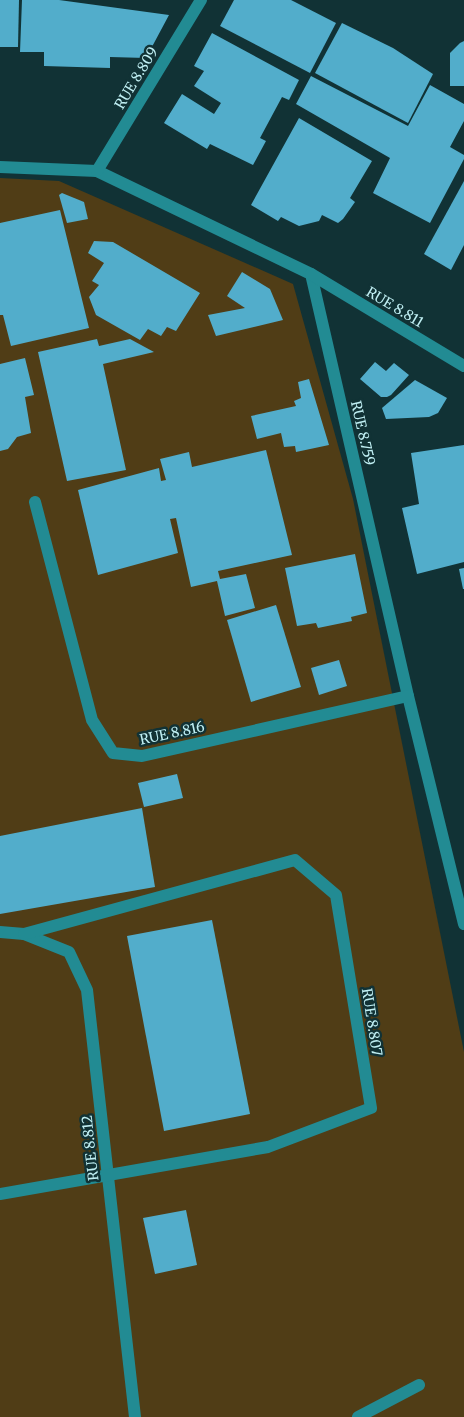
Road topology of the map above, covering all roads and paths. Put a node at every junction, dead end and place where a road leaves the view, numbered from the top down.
1 (201, 0) edge
2 (0, 167) edge
3 (97, 171) junction
4 (311, 274) junction
5 (464, 366) edge
6 (35, 502) dead end
7 (408, 696) junction
8 (464, 924) edge
9 (0, 932) edge
10 (24, 934) junction
11 (108, 1175) junction
12 (0, 1194) edge
13 (419, 1385) dead end
14 (135, 1417) edge
15 (358, 1417) edge

1 - 3 street, RUE 8.809
2 - 3 street
3 - 4 street
4 - 5 street, RUE 8.811
4 - 7 street, RUE 8.759
6 - 7 street, RUE 8.816
7 - 8 street, RUE 8.759
9 - 10 street, RUE 8.812
10 - 11 street, RUE 8.812
10 - 11 street, RUE 8.807
11 - 12 street, RUE 8.807
11 - 14 street, RUE 8.812
13 - 15 street

